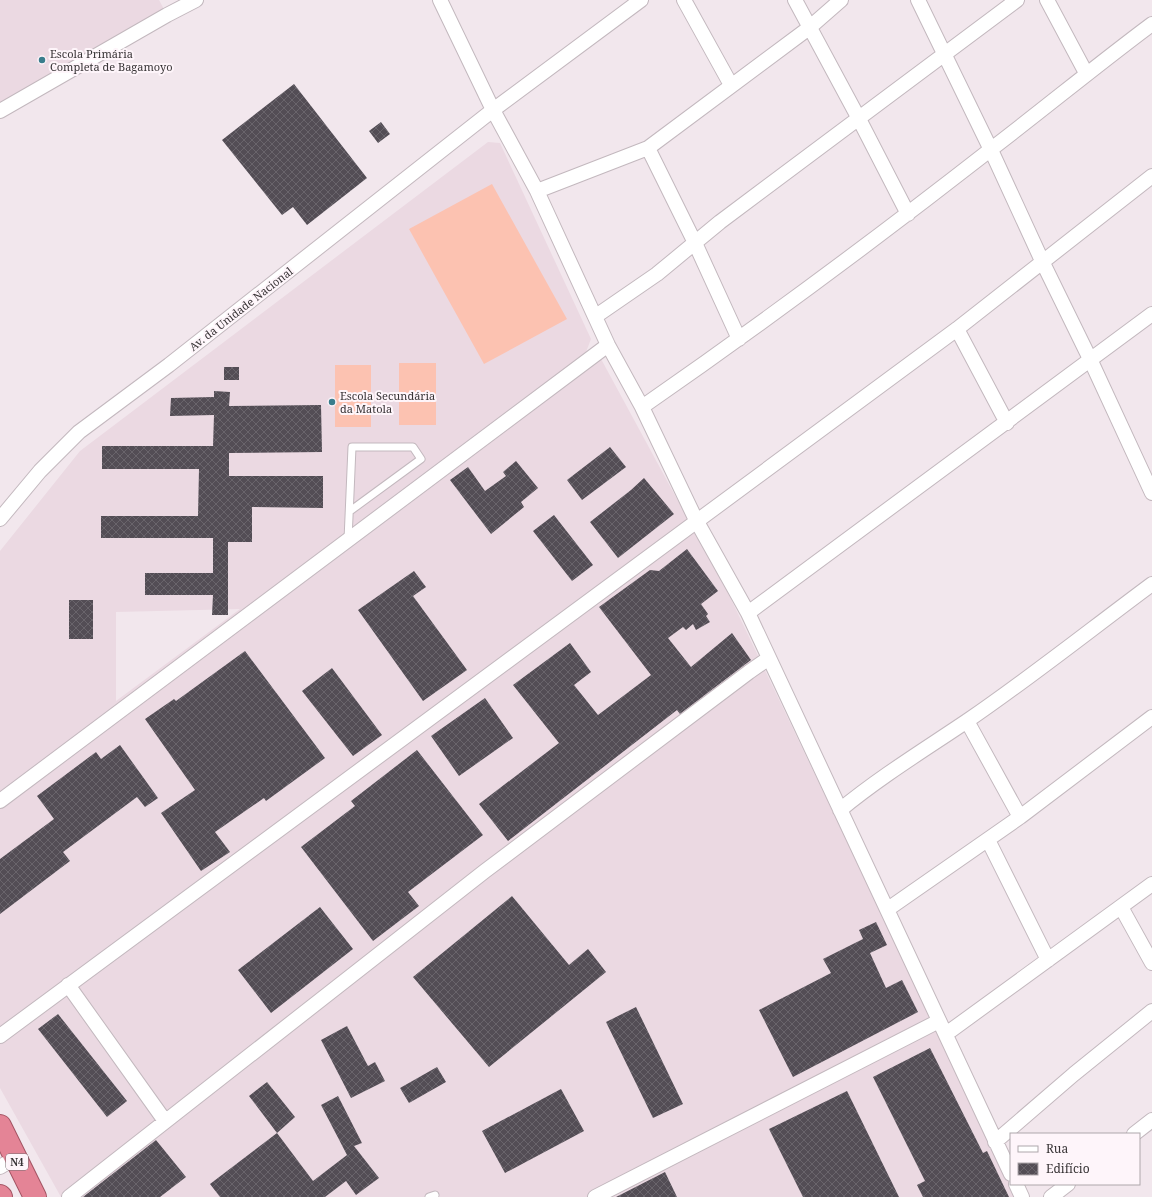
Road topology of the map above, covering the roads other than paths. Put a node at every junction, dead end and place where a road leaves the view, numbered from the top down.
1 (196, 0) edge
2 (440, 0) edge
3 (641, 0) edge
4 (684, 0) edge
5 (795, 0) edge
6 (841, 0) edge
7 (918, 0) edge
8 (1017, 0) edge
9 (1047, 0) edge
10 (1152, 24) edge
11 (809, 28) junction
12 (945, 55) junction
13 (1086, 73) junction
14 (730, 85) junction
15 (492, 110) junction
16 (0, 111) edge
17 (858, 117) junction
18 (648, 148) junction
19 (991, 150) junction
20 (1152, 176) edge
21 (537, 190) junction
22 (908, 214) junction
23 (695, 243) junction
24 (1042, 263) junction
25 (1152, 314) edge
26 (596, 316) junction
27 (956, 329) junction
28 (739, 339) junction
29 (608, 345) junction
30 (1090, 359) junction
31 (642, 407) junction
32 (1007, 423) junction
33 (1152, 493) edge
34 (350, 511) junction
35 (0, 519) edge
36 (696, 520) junction
37 (348, 540) junction
38 (1152, 584) edge
39 (748, 613) junction
40 (769, 658) junction
41 (1152, 717) edge
42 (967, 721) junction
43 (0, 801) edge
44 (840, 810) junction
45 (1020, 817) junction
46 (988, 840) junction
47 (1152, 884) edge
48 (1121, 907) junction
49 (888, 909) junction
50 (1048, 960) junction
51 (1152, 963) edge
52 (68, 985) junction
53 (1152, 1011) edge
54 (940, 1021) junction
55 (946, 1034) junction
56 (0, 1036) edge
57 (1152, 1120) edge
58 (165, 1121) junction
59 (0, 1126) edge
60 (1135, 1133) edge
61 (995, 1142) junction
62 (7, 1163) edge
63 (1010, 1172) edge
64 (1016, 1185) edge
65 (1067, 1185) edge
66 (35, 1197) edge
67 (69, 1197) edge
68 (595, 1197) edge
69 (1022, 1197) edge
70 (1051, 1197) edge

1 - 16 street
2 - 15 street
3 - 15 street, Av. da Unidade Nacional
4 - 14 street
5 - 11 street
6 - 11 street
7 - 12 street
8 - 12 street
9 - 13 street
10 - 13 street
11 - 14 street
11 - 17 street
12 - 17 street
12 - 19 street
13 - 19 street
14 - 18 street
15 - 21 street
15 - 35 street, Av. da Unidade Nacional
17 - 22 street
17 - 23 street
18 - 21 street
18 - 23 street
19 - 22 street
19 - 24 street
20 - 24 street
21 - 26 street
22 - 28 street
23 - 26 street
23 - 28 street
24 - 27 street
24 - 30 street
25 - 30 street
26 - 29 street
27 - 32 street
27 - 36 street
28 - 31 street
29 - 31 street
29 - 37 street
30 - 32 street
30 - 33 street
31 - 36 street
32 - 39 street
34 - 34 lane
34 - 37 lane
36 - 39 street
36 - 52 street
37 - 43 street
38 - 42 street
39 - 40 street
40 - 44 street
40 - 58 street
41 - 45 street
42 - 44 street
42 - 45 street
44 - 49 street
45 - 46 street
46 - 49 street
46 - 50 street
47 - 48 street
48 - 50 street
48 - 51 street
49 - 54 street
50 - 55 street
52 - 56 street
52 - 58 street
53 - 61 street
54 - 55 street
54 - 68 street
55 - 61 street
57 - 60 street
58 - 67 street
59 - 62 highway, N4
61 - 63 street
62 - 66 highway, N4
64 - 69 street
65 - 70 street

